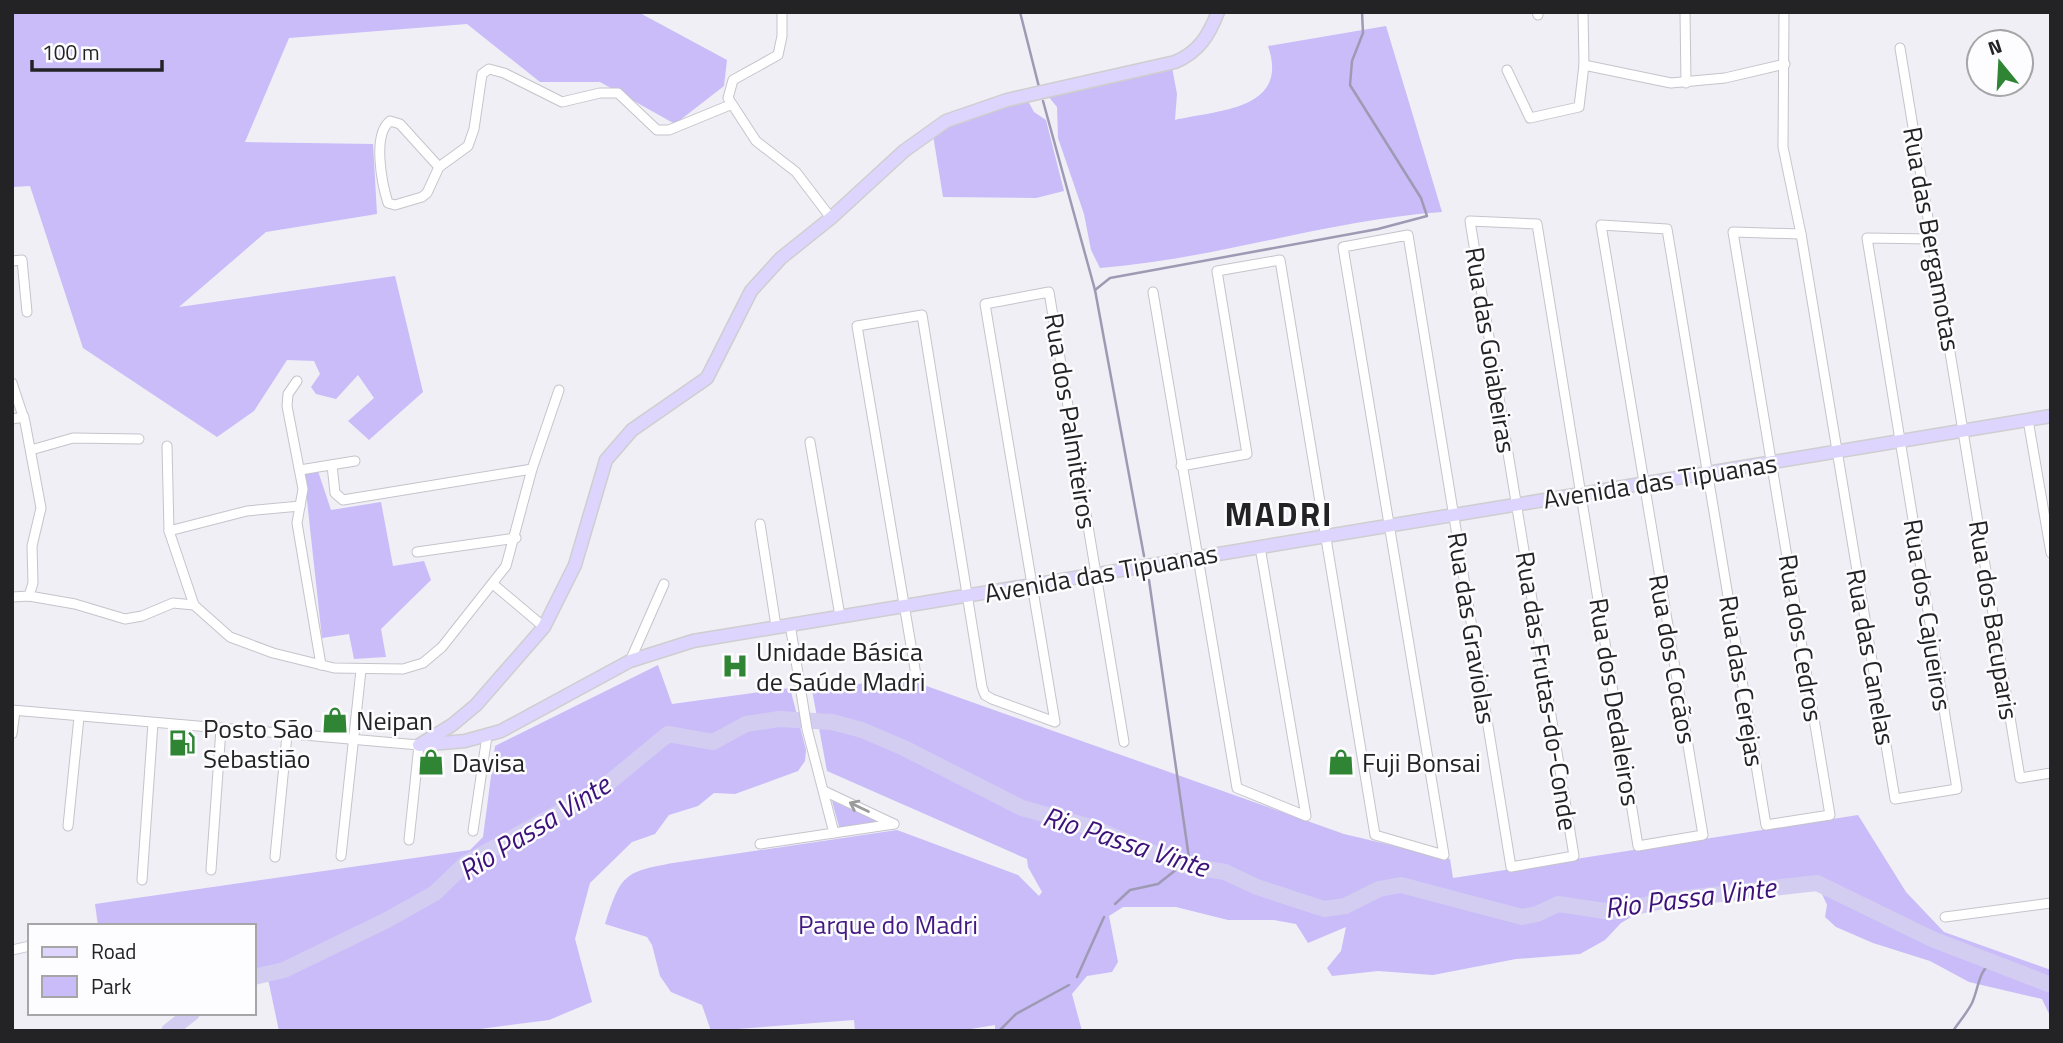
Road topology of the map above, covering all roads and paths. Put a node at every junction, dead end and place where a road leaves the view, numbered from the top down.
1 (782, 12) edge
2 (1218, 12) edge
3 (1583, 12) edge
4 (1685, 12) edge
5 (1784, 12) edge
6 (1900, 47) dead end
7 (1785, 64) junction
8 (1584, 65) junction
9 (1507, 70) dead end
10 (1686, 83) junction
11 (730, 105) junction
12 (439, 167) junction
13 (831, 218) junction
14 (1801, 234) junction
15 (1932, 239) junction
16 (17, 261) edge
17 (1153, 292) dead end
18 (27, 312) dead end
19 (297, 381) dead end
20 (12, 383) edge
21 (559, 390) dead end
22 (2051, 416) edge
23 (24, 417) junction
24 (12, 419) edge
25 (2028, 420) junction
26 (1964, 431) junction
27 (139, 439) dead end
28 (1899, 441) junction
29 (810, 442) dead end
30 (167, 446) dead end
31 (31, 450) junction
32 (1836, 452) junction
33 (355, 461) dead end
34 (1772, 462) junction
35 (332, 465) junction
36 (1181, 466) junction
37 (532, 469) junction
38 (300, 470) junction
39 (1707, 473) junction
40 (1644, 483) junction
41 (1581, 494) junction
42 (1516, 504) junction
43 (300, 506) junction
44 (1453, 514) junction
45 (760, 524) dead end
46 (1390, 526) junction
47 (169, 531) junction
48 (1325, 536) junction
49 (516, 538) junction
50 (1260, 547) junction
51 (417, 552) dead end
52 (2051, 553) edge
53 (1196, 557) junction
54 (1096, 574) junction
55 (493, 584) junction
56 (664, 584) dead end
57 (1032, 585) junction
58 (29, 596) junction
59 (968, 596) junction
60 (12, 597) edge
61 (194, 605) junction
62 (904, 606) junction
63 (840, 616) junction
64 (790, 624) junction
65 (776, 626) junction
66 (544, 627) junction
67 (630, 661) junction
68 (321, 665) junction
69 (361, 670) junction
70 (916, 675) dead end
71 (13, 711) edge
72 (79, 716) junction
73 (153, 723) junction
74 (220, 729) junction
75 (12, 734) edge
76 (287, 735) junction
77 (486, 736) junction
78 (354, 741) junction
79 (1124, 742) dead end
80 (419, 745) junction
81 (2051, 773) edge
82 (1957, 789) joint
83 (824, 791) junction
84 (1830, 815) joint
85 (68, 826) dead end
86 (473, 831) dead end
87 (834, 833) junction
88 (1703, 835) joint
89 (408, 840) dead end
90 (760, 844) dead end
91 (341, 856) dead end
92 (275, 857) dead end
93 (1511, 867) joint
94 (211, 870) dead end
95 (142, 880) dead end
96 (2051, 903) edge
97 (1945, 917) dead end

1 - 11 street
2 - 13 main road
3 - 8 street
4 - 10 street
5 - 7 street
6 - 15 street, Rua das Bergamotas
7 - 10 street
7 - 14 street
8 - 9 street
8 - 10 street
11 - 12 street
11 - 13 street
12 - 12 street
13 - 66 main road
14 - 32 street
14 - 34 street, Rua dos Cedros
15 - 26 street, Rua das Bergamotas
15 - 28 street, Rua dos Cajueiros
16 - 18 street
17 - 36 street
19 - 38 street
20 - 23 street
21 - 37 street
22 - 25 main road, Avenida das Tipuanas
23 - 24 street
23 - 31 street
25 - 26 main road, Avenida das Tipuanas
25 - 52 street
26 - 28 main road, Avenida das Tipuanas
26 - 81 street, Rua dos Bacuparis
27 - 31 street
28 - 32 main road, Avenida das Tipuanas
28 - 82 street, Rua dos Cajueiros
29 - 63 street
30 - 47 street
31 - 58 street
32 - 34 main road, Avenida das Tipuanas
32 - 82 street, Rua das Canelas
33 - 35 street
34 - 39 main road, Avenida das Tipuanas
34 - 84 street, Rua dos Cedros
35 - 37 street
35 - 38 street
36 - 48 street
36 - 53 street
37 - 49 street
38 - 43 street
39 - 40 main road, Avenida das Tipuanas
39 - 40 street, Rua dos Cocãos
39 - 84 street, Rua das Cerejas
40 - 41 main road, Avenida das Tipuanas
40 - 88 street, Rua dos Cocãos
41 - 42 main road, Avenida das Tipuanas
41 - 42 street, Rua das Goiabeiras
41 - 88 street, Rua dos Dedaleiros
42 - 44 main road, Avenida das Tipuanas
42 - 93 street, Rua das Frutas-do-Conde
43 - 47 street
43 - 68 street
44 - 46 main road, Avenida das Tipuanas
44 - 46 street, Rua das Graviolas
44 - 93 street, Rua das Graviolas
45 - 65 street
46 - 48 main road, Avenida das Tipuanas
46 - 48 street
47 - 61 street
48 - 50 main road, Avenida das Tipuanas
49 - 51 street
49 - 55 street
50 - 53 main road, Avenida das Tipuanas
50 - 53 street
53 - 54 main road, Avenida das Tipuanas
54 - 57 main road, Avenida das Tipuanas
54 - 57 street, Rua dos Palmiteiros
54 - 79 street
55 - 66 street
55 - 69 street
56 - 67 street
57 - 59 main road, Avenida das Tipuanas
57 - 59 street
58 - 60 street
58 - 61 street
59 - 62 main road, Avenida das Tipuanas
59 - 62 street
61 - 68 street
62 - 63 main road, Avenida das Tipuanas
62 - 70 street
63 - 64 main road, Avenida das Tipuanas
64 - 65 main road, Avenida das Tipuanas
64 - 83 street
65 - 67 main road, Avenida das Tipuanas
66 - 80 main road
67 - 77 main road, Avenida das Tipuanas
68 - 69 street
69 - 78 street
71 - 72 street
71 - 75 street
72 - 73 street
72 - 85 street
73 - 74 street
73 - 95 street
74 - 76 street
74 - 94 street
76 - 78 street
76 - 92 street
77 - 80 main road, Avenida das Tipuanas
77 - 86 street
78 - 80 street
78 - 91 street
80 - 89 street
83 - 87 street
87 -> 83 street
87 - 90 street
96 - 97 street

